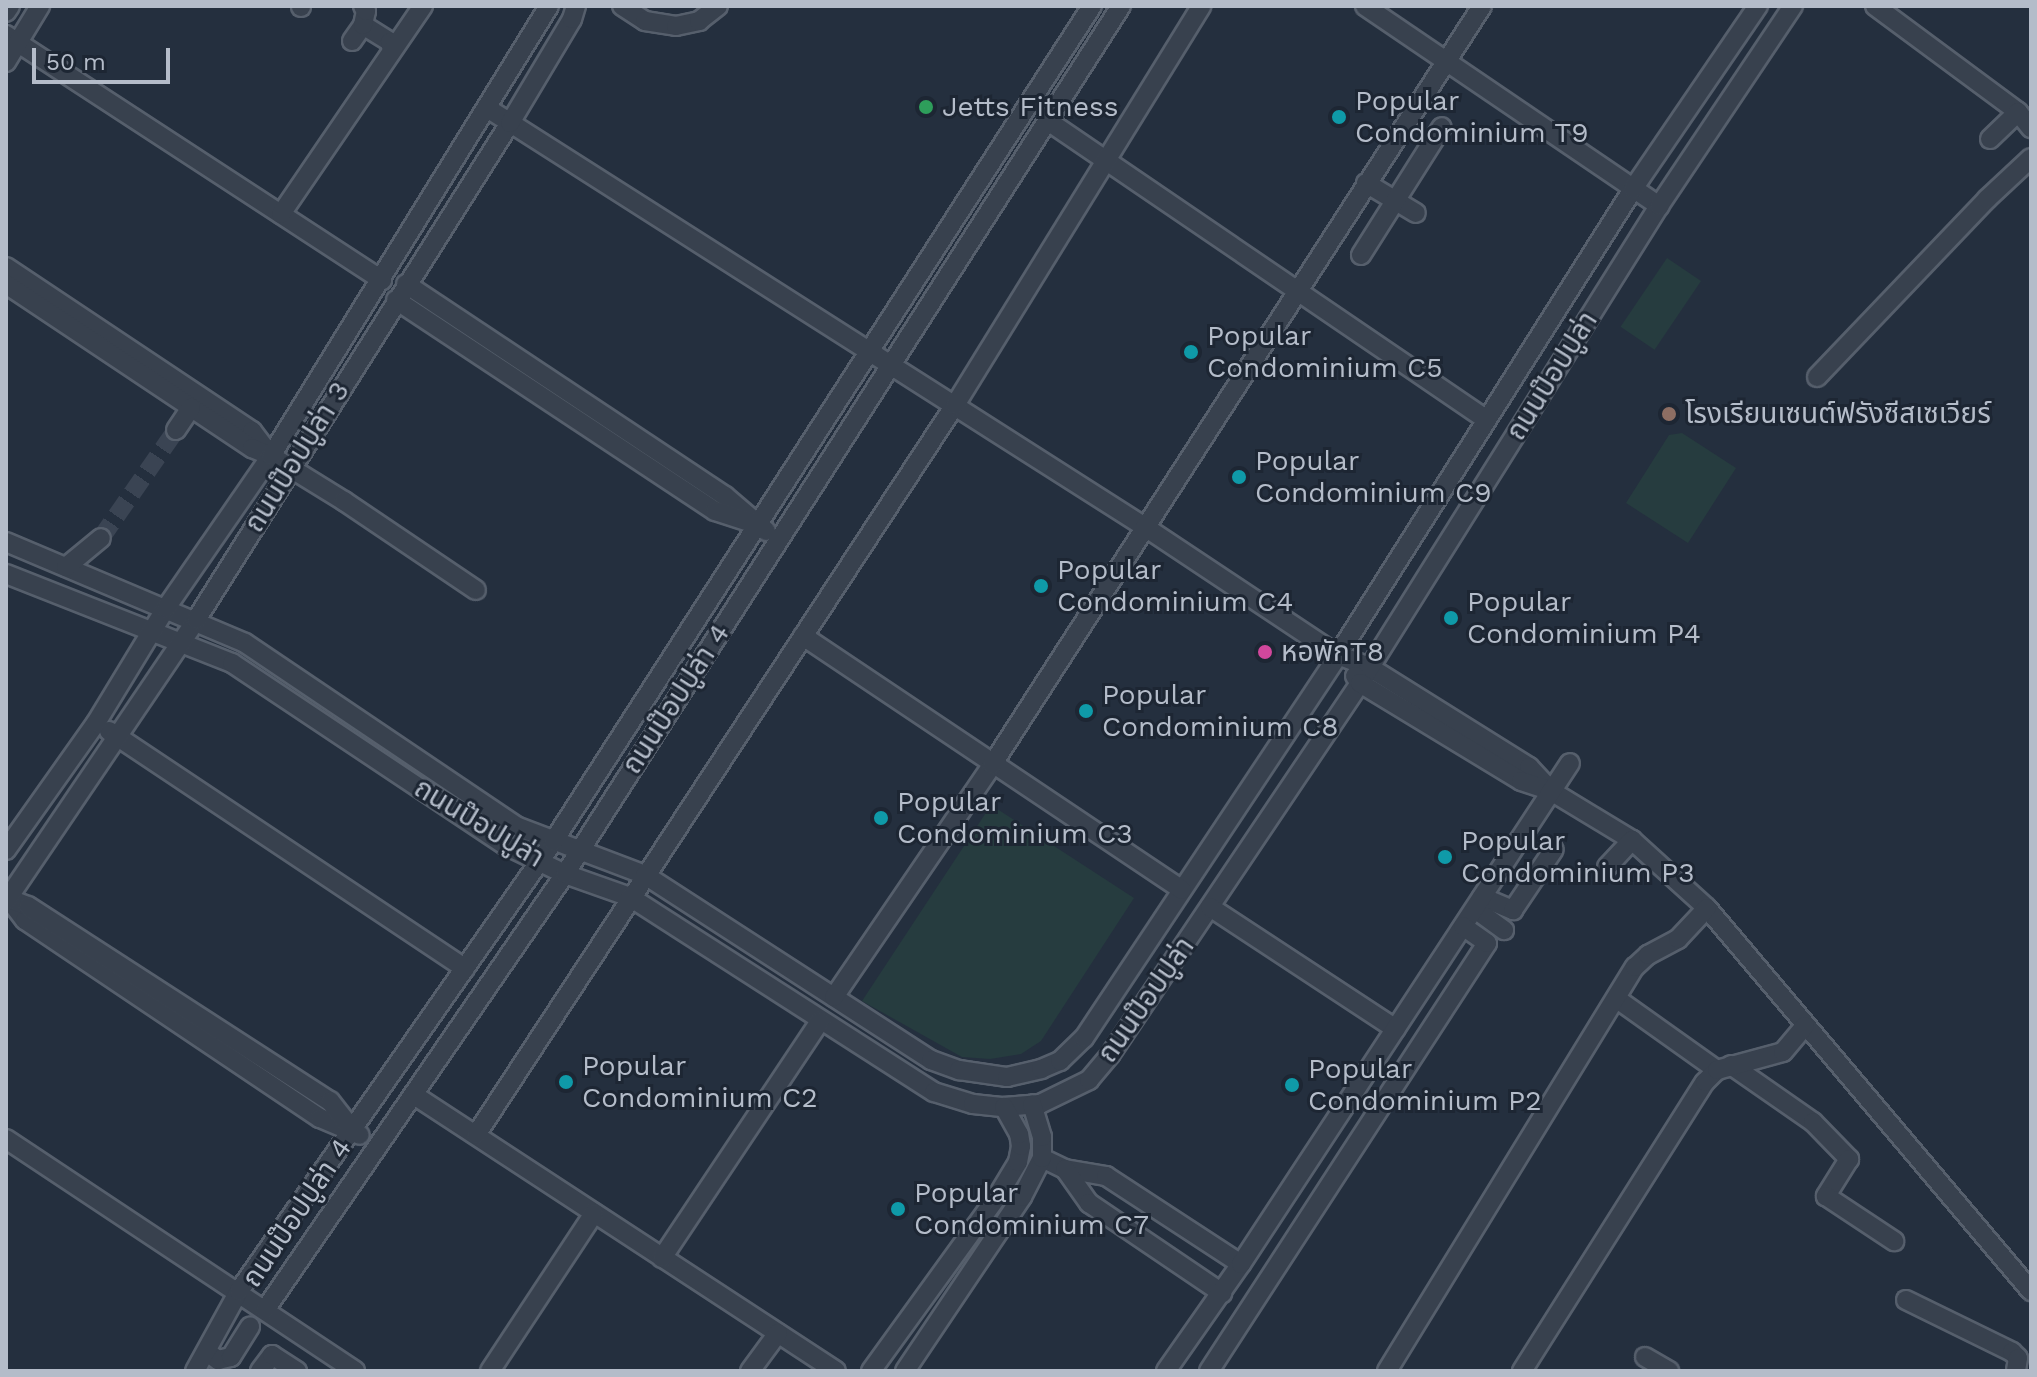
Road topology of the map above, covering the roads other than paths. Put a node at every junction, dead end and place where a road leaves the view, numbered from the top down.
1 (10, 6) edge
2 (40, 6) edge
3 (423, 6) edge
4 (549, 6) edge
5 (576, 6) edge
6 (622, 6) edge
7 (718, 6) edge
8 (1092, 6) edge
9 (1121, 6) edge
10 (1201, 6) edge
11 (1365, 6) edge
12 (1482, 6) edge
13 (1758, 6) edge
14 (1793, 6) edge
15 (1875, 6) edge
16 (6, 12) edge
17 (363, 15) edge
18 (12, 39) edge
19 (352, 41) dead end
20 (392, 50) junction
21 (1447, 59) junction
22 (6, 62) edge
23 (487, 108) junction
24 (2018, 112) junction
25 (1048, 121) junction
26 (510, 123) junction
27 (1442, 127) dead end
28 (2031, 128) edge
29 (1990, 139) dead end
30 (2031, 158) edge
31 (1106, 160) junction
32 (1366, 183) junction
33 (1633, 189) junction
34 (1394, 200) junction
35 (1659, 206) junction
36 (1416, 213) dead end
37 (281, 214) junction
38 (1361, 255) dead end
39 (6, 267) edge
40 (382, 280) junction
41 (6, 284) edge
42 (406, 284) junction
43 (1295, 291) junction
44 (396, 300) junction
45 (869, 352) junction
46 (891, 365) junction
47 (1817, 377) dead end
48 (955, 405) junction
49 (191, 408) junction
50 (1484, 418) junction
51 (176, 430) tunnel mouth
52 (271, 456) junction
53 (290, 468) junction
54 (757, 526) junction
55 (1145, 527) junction
56 (101, 538) tunnel mouth
57 (778, 539) junction
58 (6, 542) edge
59 (66, 567) junction
60 (6, 574) edge
61 (476, 590) dead end
62 (166, 608) junction
63 (196, 620) junction
64 (151, 631) junction
65 (803, 636) junction
66 (179, 642) junction
67 (1338, 655) junction
68 (1365, 675) junction
69 (96, 723) junction
70 (117, 736) junction
71 (1570, 763) dead end
72 (992, 765) junction
73 (1551, 791) junction
74 (1632, 840) junction
75 (553, 842) junction
76 (1554, 849) dead end
77 (6, 850) edge
78 (578, 852) junction
79 (539, 862) junction
80 (1607, 867) dead end
81 (565, 874) junction
82 (645, 875) junction
83 (1182, 890) junction
84 (630, 897) junction
85 (7, 898) edge
86 (1478, 903) junction
87 (1210, 907) junction
88 (1707, 908) junction
89 (1463, 926) junction
90 (1504, 930) dead end
91 (465, 968) junction
92 (834, 997) junction
93 (1617, 999) junction
94 (820, 1021) junction
95 (1805, 1026) junction
96 (1396, 1029) junction
97 (1724, 1068) junction
98 (414, 1095) junction
99 (1032, 1104) junction
100 (1004, 1107) junction
101 (353, 1130) junction
102 (476, 1135) junction
103 (6, 1139) edge
104 (376, 1145) junction
105 (1042, 1158) junction
106 (1065, 1169) junction
107 (594, 1213) junction
108 (1894, 1241) dead end
109 (662, 1258) junction
110 (1241, 1264) junction
111 (239, 1291) junction
112 (2031, 1291) edge
113 (1222, 1293) junction
114 (1906, 1300) dead end
115 (265, 1310) junction
116 (250, 1327) dead end
117 (778, 1333) junction
118 (207, 1352) junction
119 (1645, 1357) dead end
120 (1524, 1370) edge
121 (195, 1371) edge
122 (260, 1371) edge
123 (297, 1371) edge
124 (355, 1371) edge
125 (490, 1371) edge
126 (750, 1371) edge
127 (836, 1371) edge
128 (871, 1371) edge
129 (905, 1371) edge
130 (1166, 1371) edge
131 (1209, 1371) edge
132 (1387, 1371) edge
133 (1669, 1371) edge
134 (2016, 1371) edge

1 - 16 street
2 - 18 street
3 - 20 street
4 - 23 street, ถนนป๊อปปูล่า 3
5 - 26 street, ถนนป๊อปปูล่า 3
6 - 7 street
8 - 45 street, ถนนป๊อปปูล่า 4
9 - 25 street, ถนนป๊อปปูล่า 4
10 - 31 street
11 - 21 street
12 - 21 street
13 - 33 street, ถนนป๊อปปูล่า
14 - 35 street, ถนนป๊อปปูล่า
15 - 24 street
17 - 19 street
17 - 20 street
18 - 22 street
18 - 37 street
20 - 37 street
21 - 32 street
21 - 33 street
23 - 26 street
23 - 40 street, ถนนป๊อปปูล่า 3
24 - 28 street
24 - 29 street
25 - 31 street
25 - 46 street, ถนนป๊อปปูล่า 4
26 - 42 street, ถนนป๊อปปูล่า 3
26 - 45 street
27 - 34 street
30 - 47 street
31 - 43 street
31 - 48 street
32 - 34 street
32 - 43 street
33 - 35 street
33 - 50 street, ถนนป๊อปปูล่า
34 - 36 street
34 - 38 street
35 - 68 street, ถนนป๊อปปูล่า
37 - 40 street
39 - 52 street
40 - 52 street, ถนนป๊อปปูล่า 3
41 - 49 street
42 - 44 street, ถนนป๊อปปูล่า 3
42 - 54 street
43 - 50 street
43 - 55 street
44 - 53 street, ถนนป๊อปปูล่า 3
44 - 54 street
45 - 46 street
45 - 54 street, ถนนป๊อปปูล่า 4
46 - 48 street
46 - 57 street, ถนนป๊อปปูล่า 4
48 - 55 street
48 - 65 street
49 - 51 street
49 - 52 street
50 - 67 street, ถนนป๊อปปูล่า
52 - 53 street
52 - 62 street, ถนนป๊อปปูล่า 3
53 - 61 street
53 - 63 street, ถนนป๊อปปูล่า 3
54 - 57 street
54 - 75 street, ถนนป๊อปปูล่า 4
55 - 67 street
55 - 72 street
56 - 59 street
57 - 78 street, ถนนป๊อปปูล่า 4
58 - 59 street, ถนนป๊อปปูล่า
59 - 62 street, ถนนป๊อปปูล่า
60 - 64 street, ถนนป๊อปปูล่า
62 - 63 street, ถนนป๊อปปูล่า
62 - 64 street, ถนนป๊อปปูล่า 3
63 - 66 street, ถนนป๊อปปูล่า 3
63 - 75 street, ถนนป๊อปปูล่า
64 - 66 street, ถนนป๊อปปูล่า
64 - 69 street, ถนนป๊อปปูล่า 3
65 - 72 street
65 - 82 street
66 - 70 street, ถนนป๊อปปูล่า 3
66 - 79 street, ถนนป๊อปปูล่า
67 - 68 street
67 - 83 street, ถนนป๊อปปูล่า
68 - 73 street
68 - 87 street, ถนนป๊อปปูล่า
69 - 70 street
69 - 77 street, ถนนป๊อปปูล่า 3
70 - 85 street, ถนนป๊อปปูล่า 3
70 - 91 street
71 - 73 street
72 - 83 street
72 - 92 street
73 - 74 street
73 - 86 street
74 - 80 street
74 - 88 street
75 - 78 street, ถนนป๊อปปูล่า
75 - 79 street, ถนนป๊อปปูล่า 4
76 - 86 street
78 - 81 street, ถนนป๊อปปูล่า 4
78 - 82 street, ถนนป๊อปปูล่า
79 - 81 street, ถนนป๊อปปูล่า
79 - 91 street, ถนนป๊อปปูล่า 4
81 - 84 street, ถนนป๊อปปูล่า
81 - 98 street, ถนนป๊อปปูล่า 4
82 - 84 street
82 - 92 street, ถนนป๊อปปูล่า
83 - 92 street, ถนนป๊อปปูล่า
84 - 94 street, ถนนป๊อปปูล่า
84 - 102 street
85 - 101 street
86 - 89 street
86 - 90 street
87 - 96 street
87 - 99 street, ถนนป๊อปปูล่า
88 - 93 street
88 - 95 street
89 - 96 street
89 - 131 street
91 - 101 street, ถนนป๊อปปูล่า 4
93 - 97 street
93 - 132 street
94 - 100 street, ถนนป๊อปปูล่า
94 - 109 street
95 - 97 street
95 - 112 street
96 - 110 street
97 - 108 street
97 - 120 street
98 - 102 street
98 - 104 street, ถนนป๊อปปูล่า 4
99 - 100 street, ถนนป๊อปปูล่า
99 - 105 street
100 - 128 street
101 - 104 street
101 - 111 street, ถนนป๊อปปูล่า 4
102 - 107 street
103 - 111 street
104 - 115 street, ถนนป๊อปปูล่า 4
105 - 106 street
105 - 129 street
106 - 110 street
106 - 113 street
107 - 109 street
107 - 125 street
109 - 117 street
110 - 113 street
111 - 115 street, ถนนป๊อปปูล่า 4
111 - 118 street
113 - 130 street
114 - 134 street
115 - 124 street
116 - 118 street
117 - 126 street
117 - 127 street
118 - 121 street
119 - 133 street
122 - 123 street

